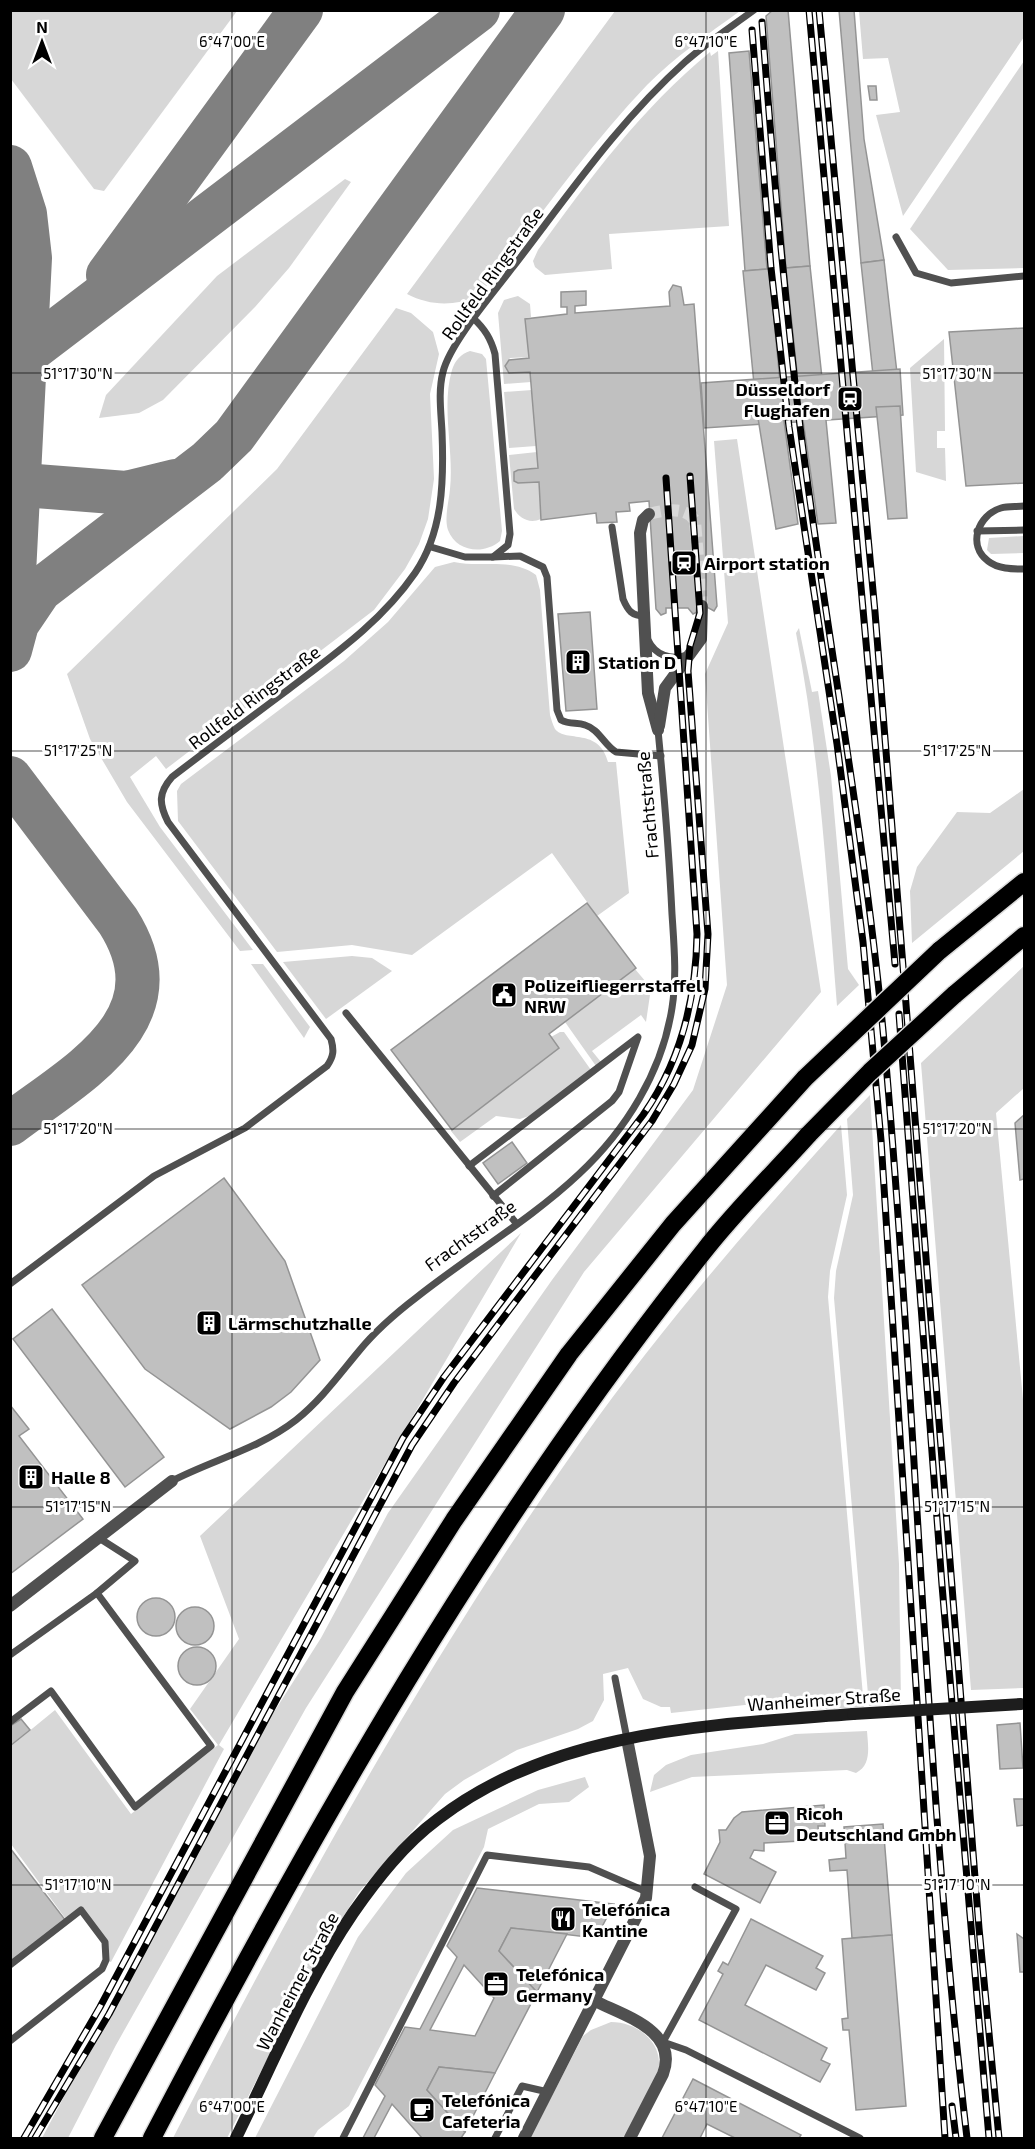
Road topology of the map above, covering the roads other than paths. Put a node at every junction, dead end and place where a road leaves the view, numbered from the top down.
1 (754, 10) edge
2 (896, 237) dead end
3 (1024, 276) edge
4 (473, 318) junction
5 (1024, 506) edge
6 (649, 514) dead end
7 (612, 527) dead end
8 (1024, 530) edge
9 (977, 531) junction
10 (431, 547) junction
11 (493, 557) junction
12 (1024, 569) edge
13 (702, 606) tunnel mouth
14 (645, 616) junction
15 (647, 638) junction
16 (694, 651) junction
17 (658, 730) junction
18 (661, 756) junction
19 (1024, 882) edge
20 (1024, 936) edge
21 (346, 1013) dead end
22 (469, 1166) junction
23 (493, 1196) junction
24 (516, 1223) junction
25 (10, 1284) edge
26 (172, 1481) joint
27 (99, 1538) junction
28 (98, 1593) junction
29 (10, 1606) edge
30 (10, 1655) edge
31 (615, 1678) dead end
32 (1023, 1704) edge
33 (10, 1722) edge
34 (627, 1739) junction
35 (695, 1887) dead end
36 (647, 1892) junction
37 (10, 1965) edge
38 (595, 2001) junction
39 (10, 2041) edge
40 (663, 2042) junction
41 (548, 2092) junction
42 (104, 2139) edge
43 (152, 2139) edge
44 (236, 2139) edge
45 (343, 2139) edge
46 (495, 2139) edge
47 (524, 2139) edge
48 (630, 2139) edge
49 (860, 2139) edge

1 - 4 lane, Rollfeld Ringstraße
2 - 3 lane
4 - 10 lane, Rollfeld Ringstraße
4 - 11 lane
5 - 9 lane
6 - 14 street, Frachtstraße
7 - 14 lane
8 - 9 lane
9 - 12 lane
10 - 11 lane
10 - 25 lane, Rollfeld Ringstraße
11 - 18 lane
13 - 16 street, Frachtstraße
14 - 15 street, Frachtstraße
15 - 16 lane
15 - 17 street, Frachtstraße
16 - 17 street, Frachtstraße
17 - 18 lane, Frachtstraße
18 - 24 lane, Frachtstraße
19 - 42 highway, bridge
20 - 43 highway, bridge
21 - 22 lane
22 - 23 lane
22 - 23 lane
23 - 24 lane
24 - 26 lane, Frachtstraße
26 - 27 street, Frachtstraße
27 - 28 lane
27 - 29 street, Frachtstraße
28 - 30 lane
28 - 33 lane
31 - 34 lane
32 - 34 street, Wanheimer Straße, bridge
34 - 36 street
34 - 44 street, Wanheimer Straße
35 - 40 lane
36 - 38 street
36 - 45 lane
37 - 39 lane
38 - 40 street
38 - 41 street
40 - 48 street
40 - 49 lane
41 - 46 lane
41 - 47 street

